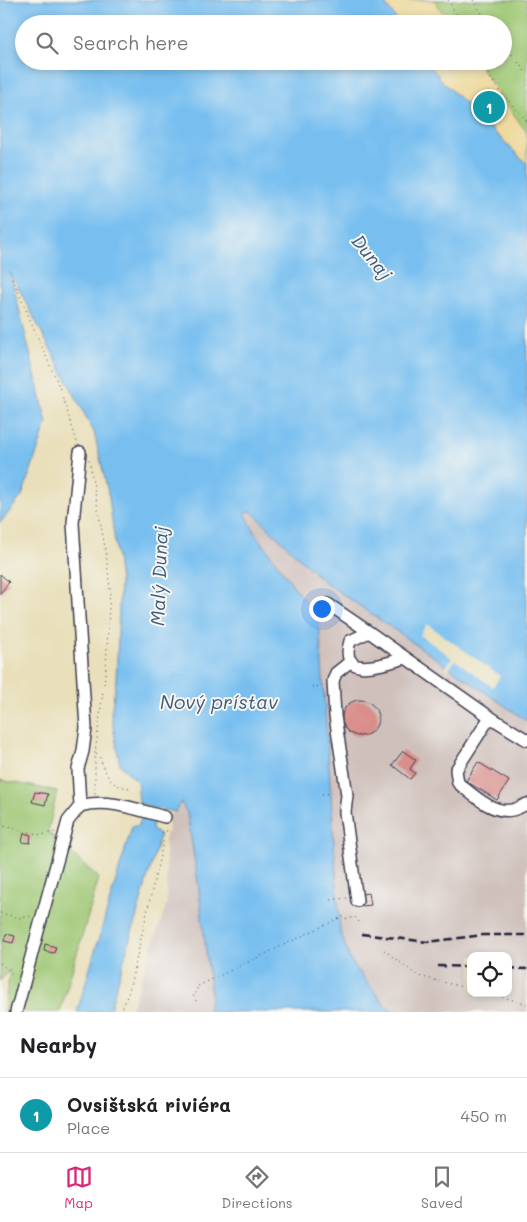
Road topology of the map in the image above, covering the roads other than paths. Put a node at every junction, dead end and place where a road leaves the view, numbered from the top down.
1 (80, 452) road end
2 (328, 604) dead end
3 (369, 632) junction
4 (406, 658) junction
5 (351, 661) junction
6 (490, 717) junction
7 (527, 740) edge
8 (527, 804) edge
9 (80, 806) junction
10 (166, 820) road end
11 (352, 899) road end
12 (16, 1012) edge

1 - 9 lane
2 - 3 lane
3 - 4 lane
3 - 5 lane
4 - 5 lane
4 - 6 lane
5 - 11 lane
6 - 7 lane
6 - 8 lane
9 - 10 lane
9 - 12 lane

